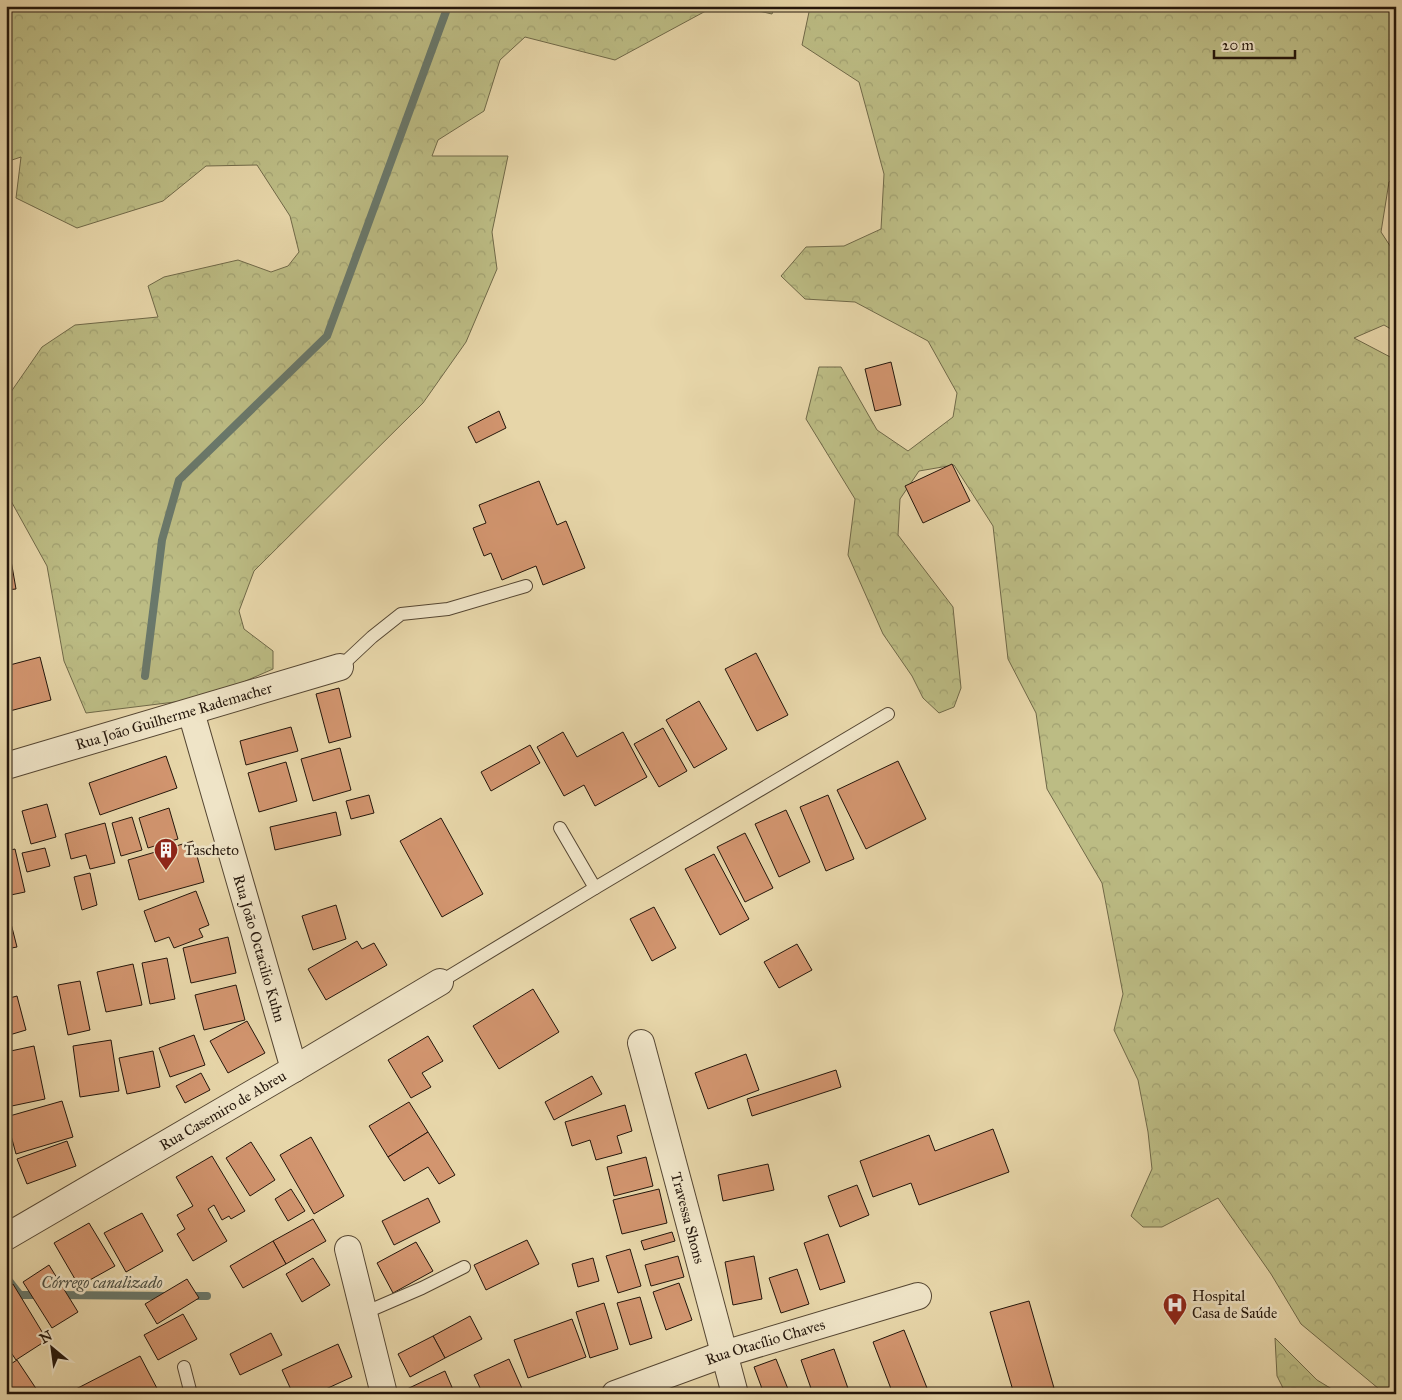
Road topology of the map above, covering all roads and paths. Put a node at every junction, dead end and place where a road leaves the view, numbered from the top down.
1 (526, 586) dead end
2 (340, 667) joint
3 (191, 712) junction
4 (888, 714) dead end
5 (6, 766) edge
6 (560, 828) dead end
7 (595, 888) junction
8 (440, 982) joint
9 (641, 1043) dead end
10 (294, 1069) junction
11 (6, 1237) edge
12 (348, 1249) dead end
13 (464, 1267) dead end
14 (918, 1296) dead end
15 (364, 1313) junction
16 (724, 1354) junction
17 (184, 1367) dead end
18 (191, 1394) edge
19 (384, 1394) edge
20 (615, 1394) edge
21 (735, 1394) edge

1 - 2 lane
2 - 3 street, Rua João Guilherme Rademacher
3 - 5 street, Rua João Guilherme Rademacher
3 - 10 street, Rua João Octacilio Kuhn
4 - 7 lane
6 - 7 lane
7 - 8 lane
8 - 10 street, Rua Casemiro de Abreu
9 - 16 street, Travessa Shons
10 - 11 street, Rua Casemiro de Abreu
12 - 15 street
13 - 15 lane
14 - 16 street, Rua Otacílio Chaves
15 - 19 street
16 - 20 street, Rua Otacílio Chaves
16 - 21 street, Travessa Shons
17 - 18 lane

